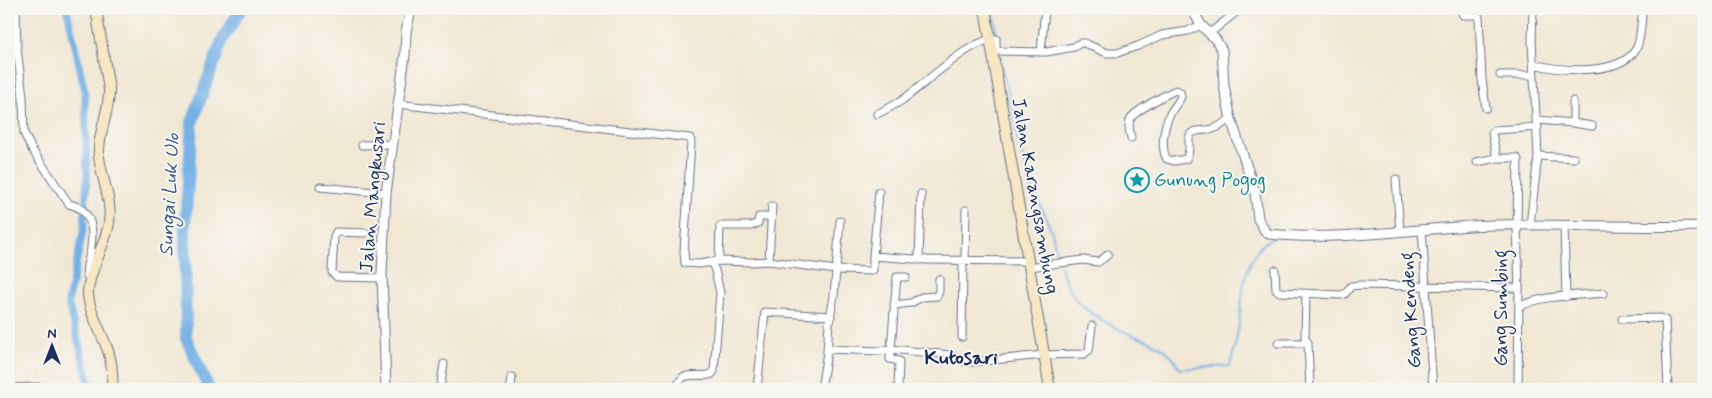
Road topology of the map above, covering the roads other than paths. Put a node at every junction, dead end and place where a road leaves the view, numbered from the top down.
1 (16, 9) edge
2 (96, 9) edge
3 (411, 9) edge
4 (985, 9) edge
5 (1045, 9) edge
6 (1192, 9) edge
7 (1240, 9) edge
8 (1460, 9) edge
9 (1533, 9) edge
10 (1643, 9) edge
11 (1201, 25) junction
12 (1210, 33) junction
13 (990, 39) junction
14 (1041, 52) junction
15 (1534, 64) junction
16 (1534, 74) junction
17 (1500, 75) dead end
18 (1573, 101) dead end
19 (398, 104) junction
20 (1486, 108) dead end
21 (877, 114) dead end
22 (1231, 119) junction
23 (1573, 123) junction
24 (1538, 124) junction
25 (1592, 126) dead end
26 (1130, 138) dead end
27 (393, 144) junction
28 (362, 145) dead end
29 (1538, 156) junction
30 (1497, 158) junction
31 (1574, 158) dead end
32 (1477, 162) dead end
33 (1396, 179) dead end
34 (320, 187) dead end
35 (879, 192) dead end
36 (386, 193) junction
37 (922, 194) dead end
38 (772, 206) dead end
39 (966, 210) dead end
40 (772, 217) junction
41 (840, 221) dead end
42 (1530, 224) junction
43 (1564, 224) junction
44 (1703, 226) edge
45 (1517, 230) junction
46 (1400, 231) junction
47 (365, 233) dead end
48 (1422, 233) junction
49 (1108, 254) dead end
50 (874, 256) junction
51 (919, 260) junction
52 (715, 261) junction
53 (769, 261) junction
54 (964, 261) junction
55 (1029, 264) junction
56 (836, 270) junction
57 (1275, 270) dead end
58 (906, 277) dead end
59 (382, 278) junction
60 (939, 279) dead end
61 (90, 282) junction
62 (1425, 285) junction
63 (1519, 288) junction
64 (1604, 293) dead end
65 (1306, 294) junction
66 (1566, 297) junction
67 (894, 305) junction
68 (1519, 307) junction
69 (830, 316) junction
70 (1622, 320) dead end
71 (1092, 326) dead end
72 (962, 337) dead end
73 (1308, 342) junction
74 (1278, 343) dead end
75 (827, 348) junction
76 (891, 349) junction
77 (1044, 354) junction
78 (444, 364) dead end
79 (512, 377) dead end
80 (112, 387) edge
81 (9, 388) edge
82 (51, 389) edge
83 (94, 389) edge
84 (386, 389) edge
85 (440, 389) edge
86 (509, 389) edge
87 (678, 389) edge
88 (757, 389) edge
89 (821, 389) edge
90 (898, 389) edge
91 (1050, 389) edge
92 (1310, 389) edge
93 (1433, 389) edge
94 (1518, 389) edge
95 (1668, 389) edge

1 - 61 street
2 - 61 main road
3 - 19 street, Jalan Mangkusari
4 - 13 main road, Jalan Karangsambung
5 - 14 street
6 - 11 street
7 - 12 street
8 - 20 street
9 - 15 street
10 - 15 street
11 - 12 street
11 - 14 street
12 - 22 street
13 - 14 street
13 - 21 street
13 - 55 main road, Jalan Karangsambung
15 - 16 street
16 - 17 street
16 - 24 street
18 - 23 street
19 - 27 street, Jalan Mangkusari
19 - 52 street
22 - 26 street
22 - 46 street
23 - 24 street
23 - 25 street
24 - 29 street
24 - 30 street
27 - 28 street
27 - 36 street, Jalan Mangkusari
29 - 31 street
29 - 42 street
30 - 32 street
30 - 45 street, Gang Sumbing
33 - 46 street
34 - 36 street
35 - 50 street
36 - 59 street, Jalan Mangkusari
37 - 51 street
38 - 40 street
39 - 54 street
40 - 52 street
40 - 53 street
41 - 56 street
42 - 43 street
42 - 45 street
43 - 44 street
43 - 66 street
45 - 48 street
45 - 63 street, Gang Sumbing
46 - 48 street
47 - 59 street
48 - 62 street, Gang Kendeng
49 - 55 street
50 - 51 street
50 - 56 street
51 - 54 street
52 - 53 street
52 - 87 street
53 - 56 street
54 - 55 street
54 - 72 street
55 - 77 main road, Jalan Karangsambung
56 - 69 street
57 - 65 street
58 - 67 street
59 - 84 street, Jalan Mangkusari
60 - 67 street
61 - 80 main road
62 - 63 street
62 - 65 street
62 - 93 street, Gang Kendeng
63 - 68 street, Gang Sumbing
64 - 66 street
65 - 73 street
66 - 68 street
67 - 76 street
68 - 94 street, Gang Sumbing
69 - 75 street
69 - 88 street
70 - 95 street
71 - 77 street
73 - 74 street
73 - 92 street
75 - 76 street
75 - 89 street
76 - 77 street
76 - 90 street
77 - 91 main road, Jalan Karangsambung
78 - 85 street
79 - 86 street
80 - 83 street
81 - 82 street

